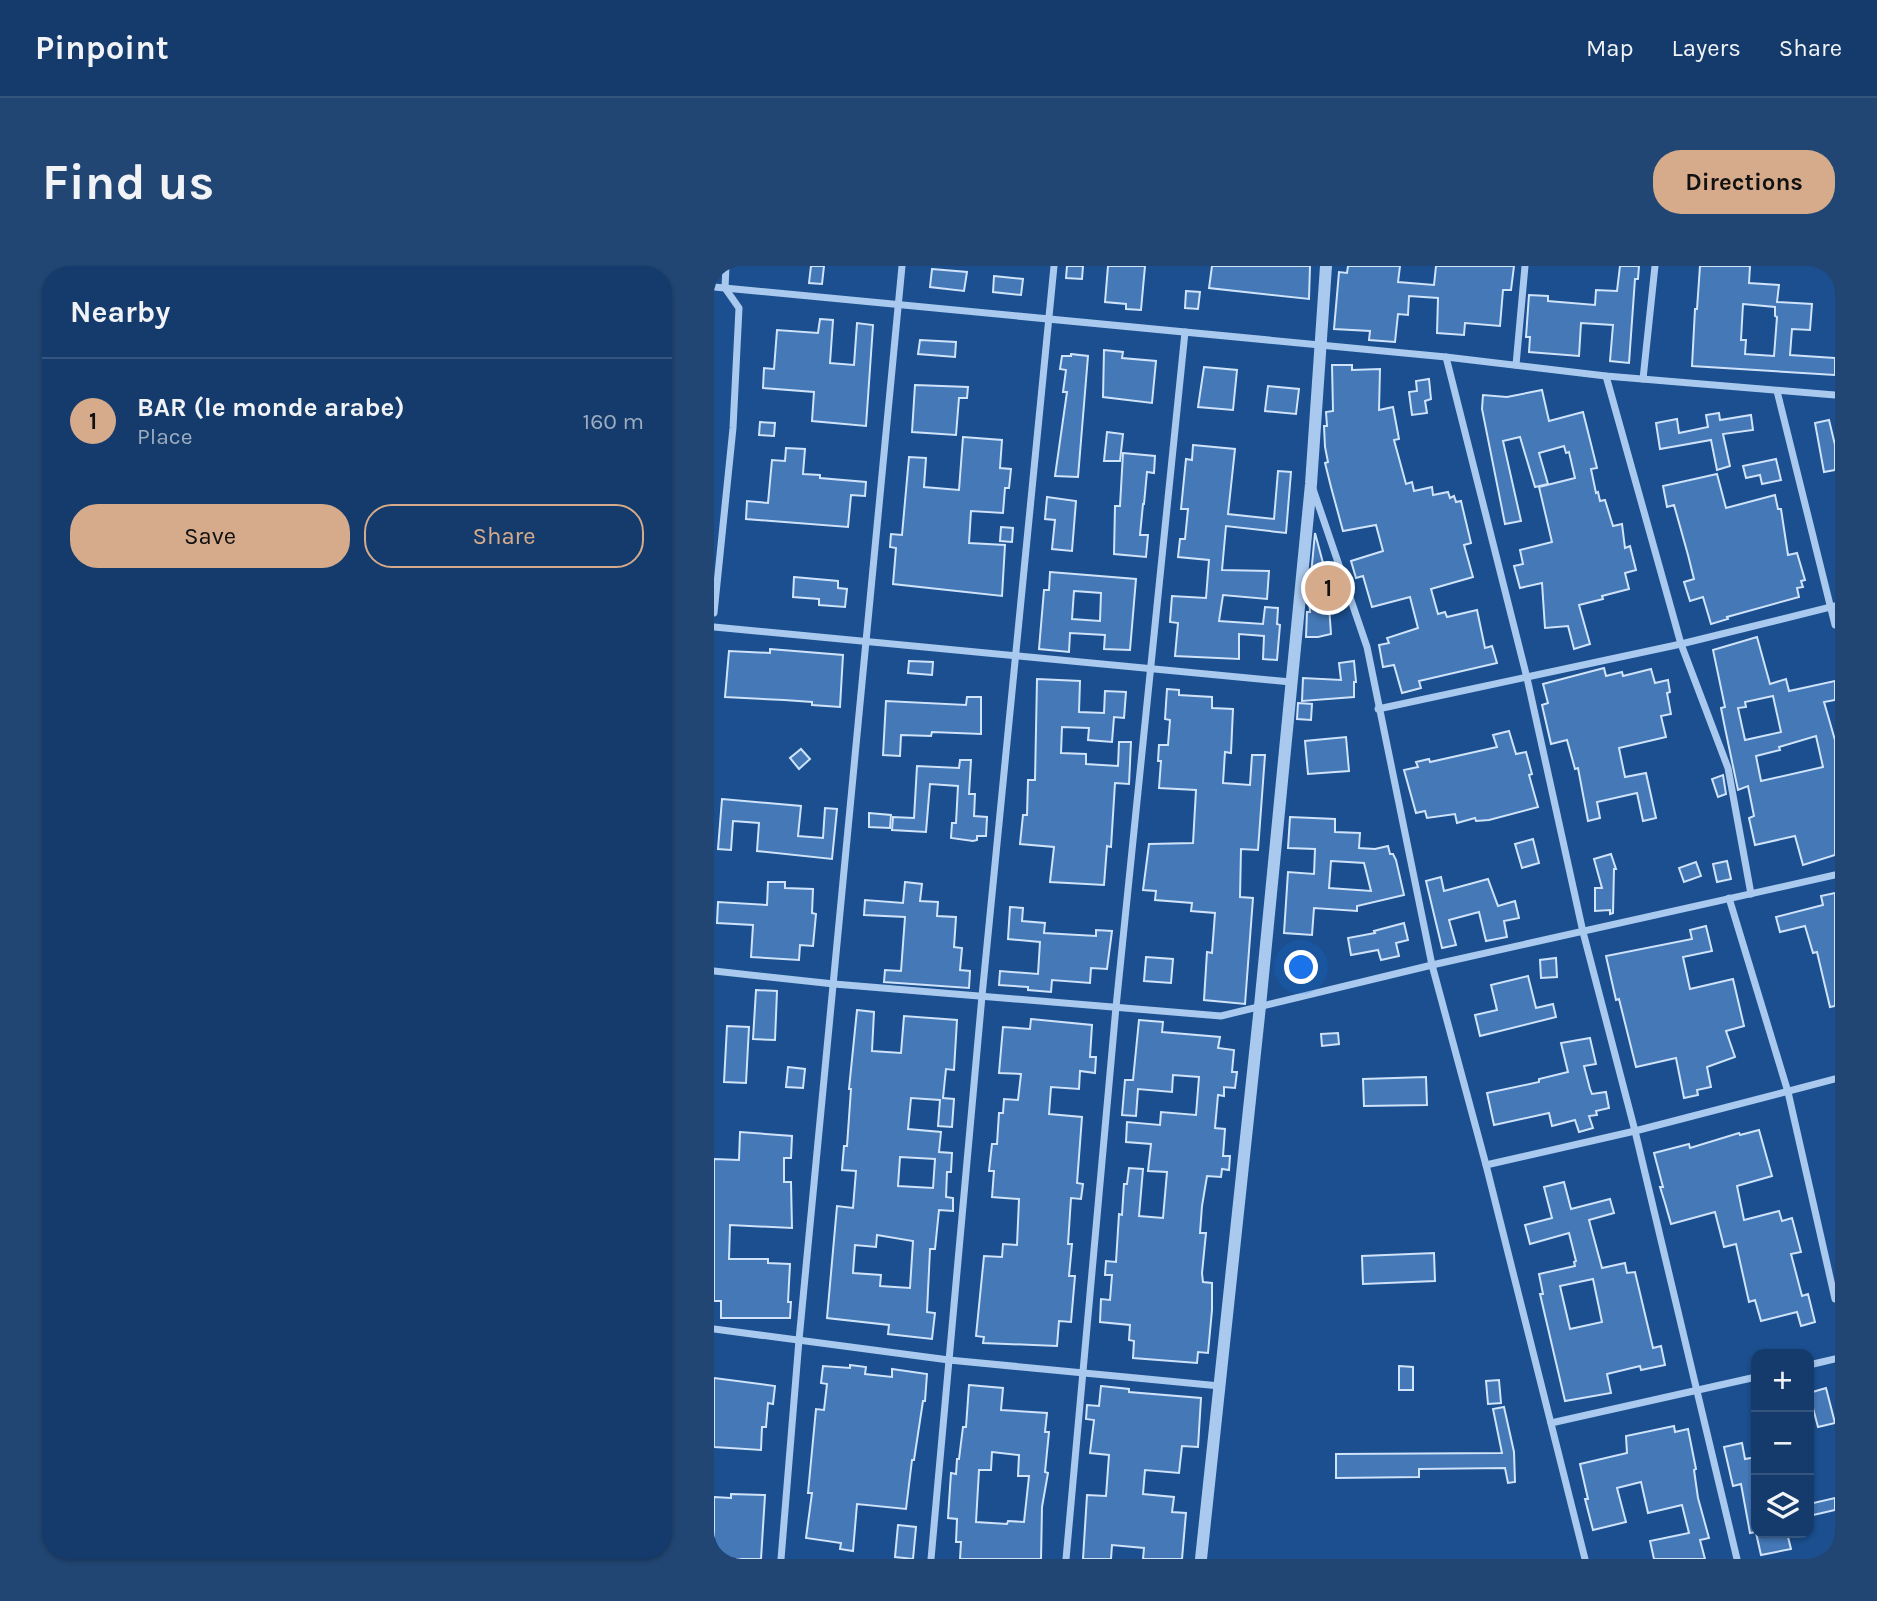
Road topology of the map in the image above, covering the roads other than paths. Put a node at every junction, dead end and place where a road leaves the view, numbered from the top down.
1 (726, 266) edge
2 (902, 266) edge
3 (1054, 266) edge
4 (1326, 266) edge
5 (1525, 266) edge
6 (1655, 266) edge
7 (714, 287) edge
8 (725, 288) junction
9 (897, 303) junction
10 (1048, 318) junction
11 (1185, 332) junction
12 (1319, 345) junction
13 (1446, 357) junction
14 (1516, 365) junction
15 (1606, 376) junction
16 (1643, 379) junction
17 (1777, 391) junction
18 (1835, 395) edge
19 (1311, 484) junction
20 (1833, 607) edge
21 (714, 613) edge
22 (1835, 625) edge
23 (714, 627) edge
24 (865, 642) junction
25 (1681, 644) junction
26 (1014, 656) junction
27 (1150, 668) junction
28 (1527, 678) junction
29 (1291, 682) junction
30 (1378, 709) junction
31 (1835, 875) edge
32 (1751, 894) junction
33 (1729, 898) junction
34 (1583, 932) junction
35 (1432, 965) junction
36 (714, 971) edge
37 (834, 984) junction
38 (982, 996) junction
39 (1260, 1006) junction
40 (1116, 1007) junction
41 (1835, 1079) edge
42 (1788, 1092) junction
43 (1635, 1131) junction
44 (1486, 1165) junction
45 (1835, 1299) edge
46 (714, 1329) edge
47 (799, 1340) junction
48 (1835, 1359) edge
49 (949, 1360) junction
50 (1814, 1364) edge
51 (1084, 1372) junction
52 (1751, 1378) edge
53 (1220, 1386) junction
54 (1697, 1391) junction
55 (1551, 1423) junction
56 (781, 1559) edge
57 (931, 1559) edge
58 (1066, 1559) edge
59 (1201, 1559) edge
60 (1585, 1559) edge
61 (1737, 1559) edge

1 - 8 street
2 - 9 street
3 - 10 street
4 - 12 street
5 - 14 street
6 - 16 street
7 - 8 street
8 - 9 street
8 - 21 street
9 - 10 street
9 - 24 street
10 - 11 street
10 - 26 street
11 - 12 street
11 - 27 street
12 - 13 street
12 - 19 street
13 - 14 street
13 - 28 street
14 - 15 street
15 - 16 street
15 - 25 street
16 - 17 street
17 - 18 street
17 - 20 street
19 - 29 street
19 - 30 street
20 - 22 street
20 - 25 street
23 - 24 street
24 - 26 street
24 - 37 street
25 - 28 street
25 - 32 street
26 - 27 street
26 - 38 street
27 - 29 street
27 - 40 street
28 - 30 street
28 - 34 street
29 - 39 street
30 - 35 street
31 - 32 street
32 - 33 street
33 - 34 street
33 - 42 street
34 - 35 street
34 - 43 street
35 - 39 street
35 - 44 street
36 - 37 street
37 - 38 street
37 - 47 street
38 - 40 street
38 - 49 street
39 - 40 street
39 - 53 street
40 - 51 street
41 - 42 street
42 - 43 street
42 - 45 street
43 - 44 street
43 - 54 street
44 - 55 street
46 - 47 street
47 - 49 street
47 - 56 street
48 - 50 street
49 - 51 street
49 - 57 street
51 - 53 street
51 - 58 street
52 - 54 street
53 - 59 street
54 - 55 street
54 - 61 street
55 - 60 street

